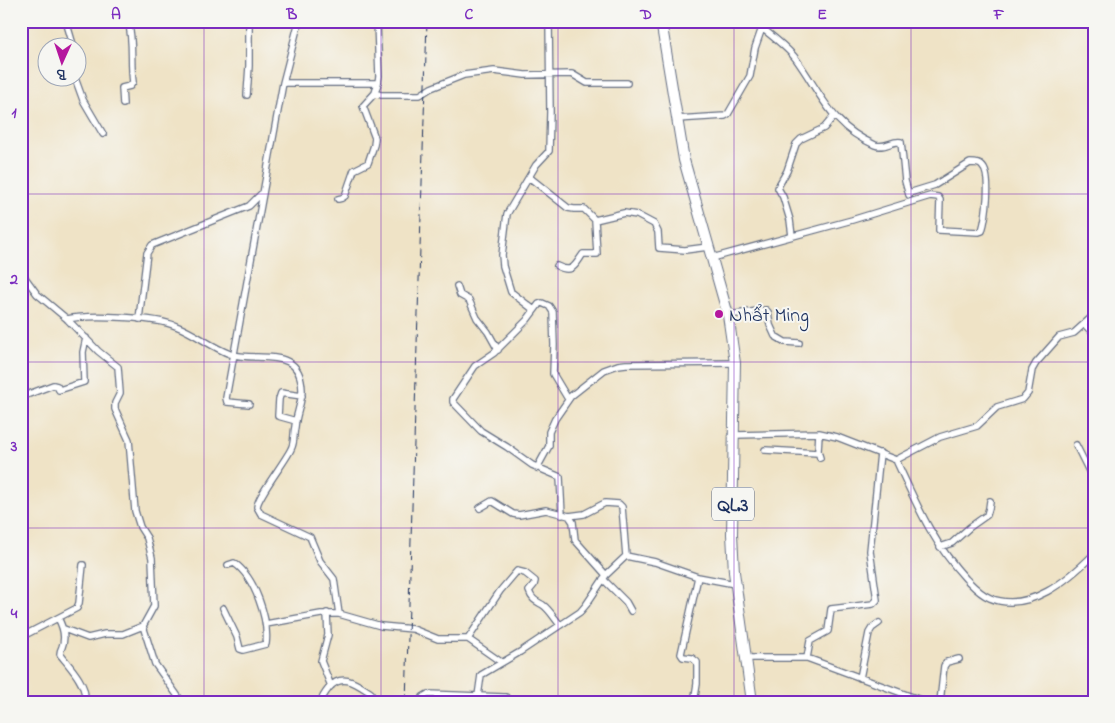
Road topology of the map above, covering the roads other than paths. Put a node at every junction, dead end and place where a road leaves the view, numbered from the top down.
1 (66, 21) edge
2 (128, 21) edge
3 (249, 21) edge
4 (299, 21) edge
5 (377, 21) edge
6 (549, 21) edge
7 (661, 21) edge
8 (760, 21) edge
9 (762, 28) junction
10 (71, 38) edge
11 (549, 74) junction
12 (283, 83) junction
13 (627, 83) dead end
14 (378, 84) junction
15 (79, 88) edge
16 (375, 93) junction
17 (247, 95) dead end
18 (123, 104) dead end
19 (834, 116) junction
20 (677, 119) junction
21 (103, 134) dead end
22 (529, 176) junction
23 (264, 190) junction
24 (908, 193) junction
25 (338, 199) dead end
26 (912, 201) junction
27 (595, 220) junction
28 (792, 236) junction
29 (708, 246) junction
30 (712, 258) junction
31 (557, 266) dead end
32 (21, 272) edge
33 (457, 286) dead end
34 (534, 310) junction
35 (728, 315) junction
36 (1094, 316) edge
37 (139, 318) junction
38 (67, 319) junction
39 (1084, 324) junction
40 (1094, 334) edge
41 (86, 338) junction
42 (798, 343) dead end
43 (498, 350) junction
44 (234, 355) junction
45 (735, 363) junction
46 (302, 396) junction
47 (21, 397) edge
48 (568, 400) junction
49 (249, 404) dead end
50 (296, 421) junction
51 (819, 433) junction
52 (734, 435) junction
53 (1076, 445) dead end
54 (766, 450) dead end
55 (880, 453) junction
56 (896, 460) junction
57 (537, 468) junction
58 (1094, 481) edge
59 (990, 501) dead end
60 (480, 508) dead end
61 (566, 515) junction
62 (940, 547) junction
63 (1094, 554) edge
64 (626, 556) junction
65 (83, 565) dead end
66 (228, 565) dead end
67 (604, 577) junction
68 (698, 577) junction
69 (735, 584) junction
70 (223, 608) dead end
71 (632, 611) dead end
72 (327, 613) junction
73 (339, 614) junction
74 (58, 618) junction
75 (879, 623) dead end
76 (266, 624) junction
77 (560, 625) junction
78 (143, 626) junction
79 (64, 629) junction
80 (21, 637) edge
81 (468, 639) junction
82 (745, 658) junction
83 (807, 658) junction
84 (959, 659) dead end
85 (501, 662) junction
86 (860, 678) junction
87 (331, 686) junction
88 (478, 696) junction
89 (82, 701) edge
90 (182, 702) edge
91 (321, 702) edge
92 (369, 702) edge
93 (422, 702) edge
94 (508, 702) edge
95 (694, 702) edge
96 (752, 702) edge
97 (926, 702) edge
98 (940, 702) edge

1 - 10 street
2 - 18 street
3 - 17 street
4 - 12 street
5 - 14 street
6 - 11 street
7 - 20 highway, QL.3
8 - 9 street
9 - 19 street
9 - 20 street
11 - 13 street
11 - 16 street
11 - 22 street
12 - 14 street
12 - 23 street
14 - 16 street
15 - 21 street
16 - 25 street
19 - 24 street
19 - 28 street
20 - 29 highway, QL.3
22 - 27 street
22 - 34 street
23 - 37 street
23 - 44 street
24 - 26 street
24 - 26 street
26 - 28 street
27 - 29 street
27 - 31 street
28 - 30 street
29 - 30 highway, QL.3
30 - 35 highway, QL.3
32 - 38 street
33 - 43 street
34 - 43 street
34 - 48 street
35 - 42 street
35 - 45 highway, QL.3
36 - 39 street
37 - 38 street
37 - 44 street
38 - 41 street
39 - 40 street
39 - 56 street
41 - 47 street
41 - 78 street
43 - 57 street
44 - 46 street
44 - 49 street
45 - 48 street
45 - 52 highway, QL.3
46 - 50 street
46 - 50 street
48 - 57 street
50 - 73 street
51 - 52 street
51 - 54 street
51 - 55 street
52 - 69 highway, QL.3
53 - 58 street
55 - 56 street
55 - 83 street
56 - 62 street
57 - 61 street
59 - 62 street
60 - 61 street
61 - 64 street
61 - 67 street
62 - 63 street
64 - 67 street
64 - 68 street
65 - 74 street
66 - 76 street
67 - 71 street
67 - 77 street
68 - 69 street
68 - 95 street
69 - 82 highway, QL.3
70 - 76 street
72 - 73 street
72 - 76 street
72 - 87 street
73 - 81 street
74 - 79 street
74 - 80 street
75 - 86 street
77 - 81 street
77 - 85 street
78 - 79 street
78 - 90 street
79 - 89 street
81 - 85 street
82 - 83 street
82 - 96 highway, QL.3
83 - 86 street
84 - 98 street
85 - 88 street
86 - 97 street
87 - 91 street
87 - 92 street
88 - 93 street
88 - 94 street

